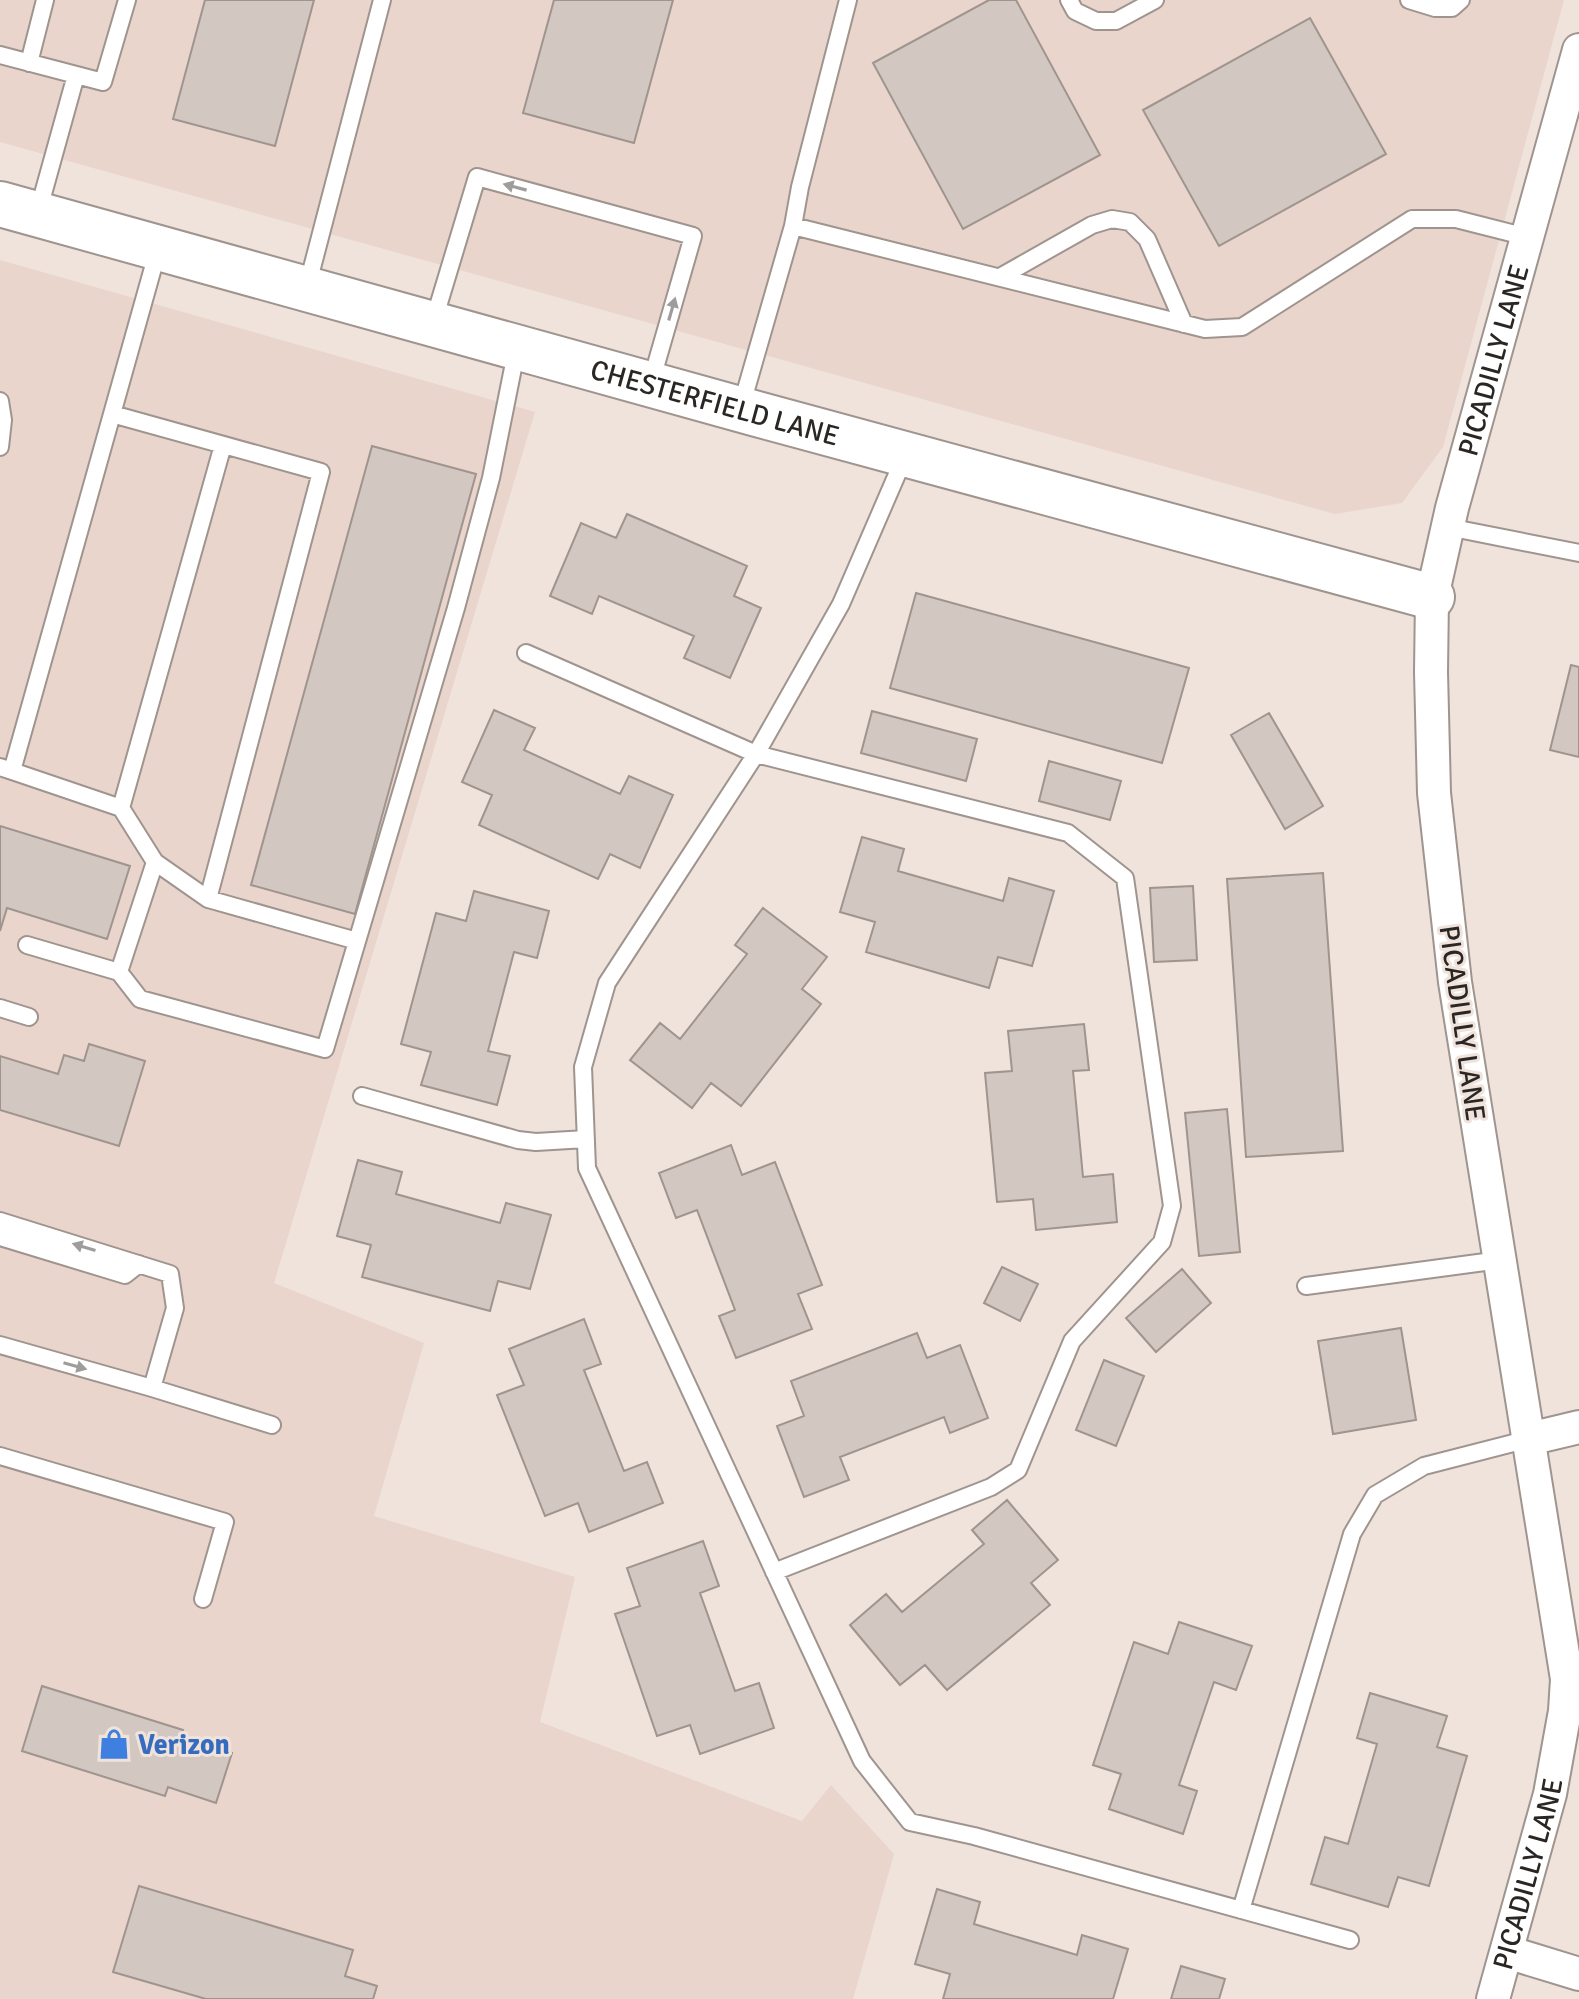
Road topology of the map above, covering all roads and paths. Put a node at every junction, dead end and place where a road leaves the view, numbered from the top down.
1 (45, 0) edge
2 (127, 0) edge
3 (382, 0) edge
4 (848, 0) edge
5 (1069, 0) edge
6 (1155, 0) edge
7 (1409, 0) edge
8 (1461, 0) edge
9 (1579, 50) edge
10 (0, 55) edge
11 (29, 63) junction
12 (76, 75) junction
13 (18, 209) edge
14 (793, 226) junction
15 (1527, 237) junction
16 (159, 248) junction
17 (1000, 277) junction
18 (306, 289) junction
19 (433, 323) junction
20 (1184, 324) junction
21 (517, 347) junction
22 (650, 384) junction
23 (0, 401) edge
24 (741, 409) junction
25 (112, 414) junction
26 (223, 445) junction
27 (0, 447) edge
28 (906, 454) junction
29 (1448, 527) junction
30 (1579, 553) edge
31 (1432, 597) junction
32 (526, 653) dead end
33 (756, 754) junction
34 (6, 769) edge
35 (121, 808) junction
36 (155, 862) junction
37 (208, 899) junction
38 (357, 941) junction
39 (27, 945) dead end
40 (119, 972) junction
41 (0, 1008) edge
42 (29, 1017) dead end
43 (362, 1096) dead end
44 (586, 1139) junction
45 (0, 1221) edge
46 (0, 1237) edge
47 (1500, 1260) junction
48 (139, 1264) junction
49 (1306, 1286) dead end
50 (0, 1345) edge
51 (152, 1388) junction
52 (272, 1425) dead end
53 (1579, 1427) edge
54 (1529, 1439) junction
55 (0, 1456) edge
56 (774, 1572) junction
57 (203, 1599) dead end
58 (1241, 1910) junction
59 (1350, 1940) dead end
60 (1507, 1952) junction
61 (1579, 1974) edge
62 (1493, 1999) edge

1 - 11 lane
2 - 12 lane
3 - 18 lane
4 - 14 lane
5 - 6 lane
7 - 8 lane
9 - 15 street, PICADILLY LANE
10 - 11 lane
11 - 12 lane
12 - 13 lane
13 - 16 street, CHESTERFIELD LANE
14 - 17 lane
14 - 24 lane
15 - 20 lane
15 - 29 street, PICADILLY LANE
16 - 18 street, CHESTERFIELD LANE
16 - 25 lane
17 - 20 lane
17 - 20 lane
18 - 19 street, CHESTERFIELD LANE
19 - 21 street, CHESTERFIELD LANE
22 -> 19 lane
21 - 22 street, CHESTERFIELD LANE
21 - 38 lane
22 - 24 street, CHESTERFIELD LANE
23 - 27 lane
24 - 28 street, CHESTERFIELD LANE
25 - 26 lane
25 - 34 lane
26 - 35 lane
26 - 37 lane
28 - 31 street, CHESTERFIELD LANE
28 - 33 lane
29 - 30 lane
29 - 31 street, PICADILLY LANE
31 - 47 street, PICADILLY LANE
32 - 33 lane
33 - 44 lane
33 - 56 lane
34 - 35 lane
35 - 36 lane
36 - 37 lane
36 - 40 lane
37 - 38 lane
38 - 40 lane
39 - 40 lane
41 - 42 lane
43 - 44 lane
44 - 56 lane
48 -> 45 lane
46 - 48 lane
47 - 49 lane
47 - 54 street, PICADILLY LANE
48 - 51 lane
50 -> 51 lane
51 - 52 lane
53 - 54 street
54 - 58 lane
54 - 60 street, PICADILLY LANE
55 - 57 lane
56 - 58 lane
58 - 59 lane
60 - 61 street
60 - 62 street, PICADILLY LANE

